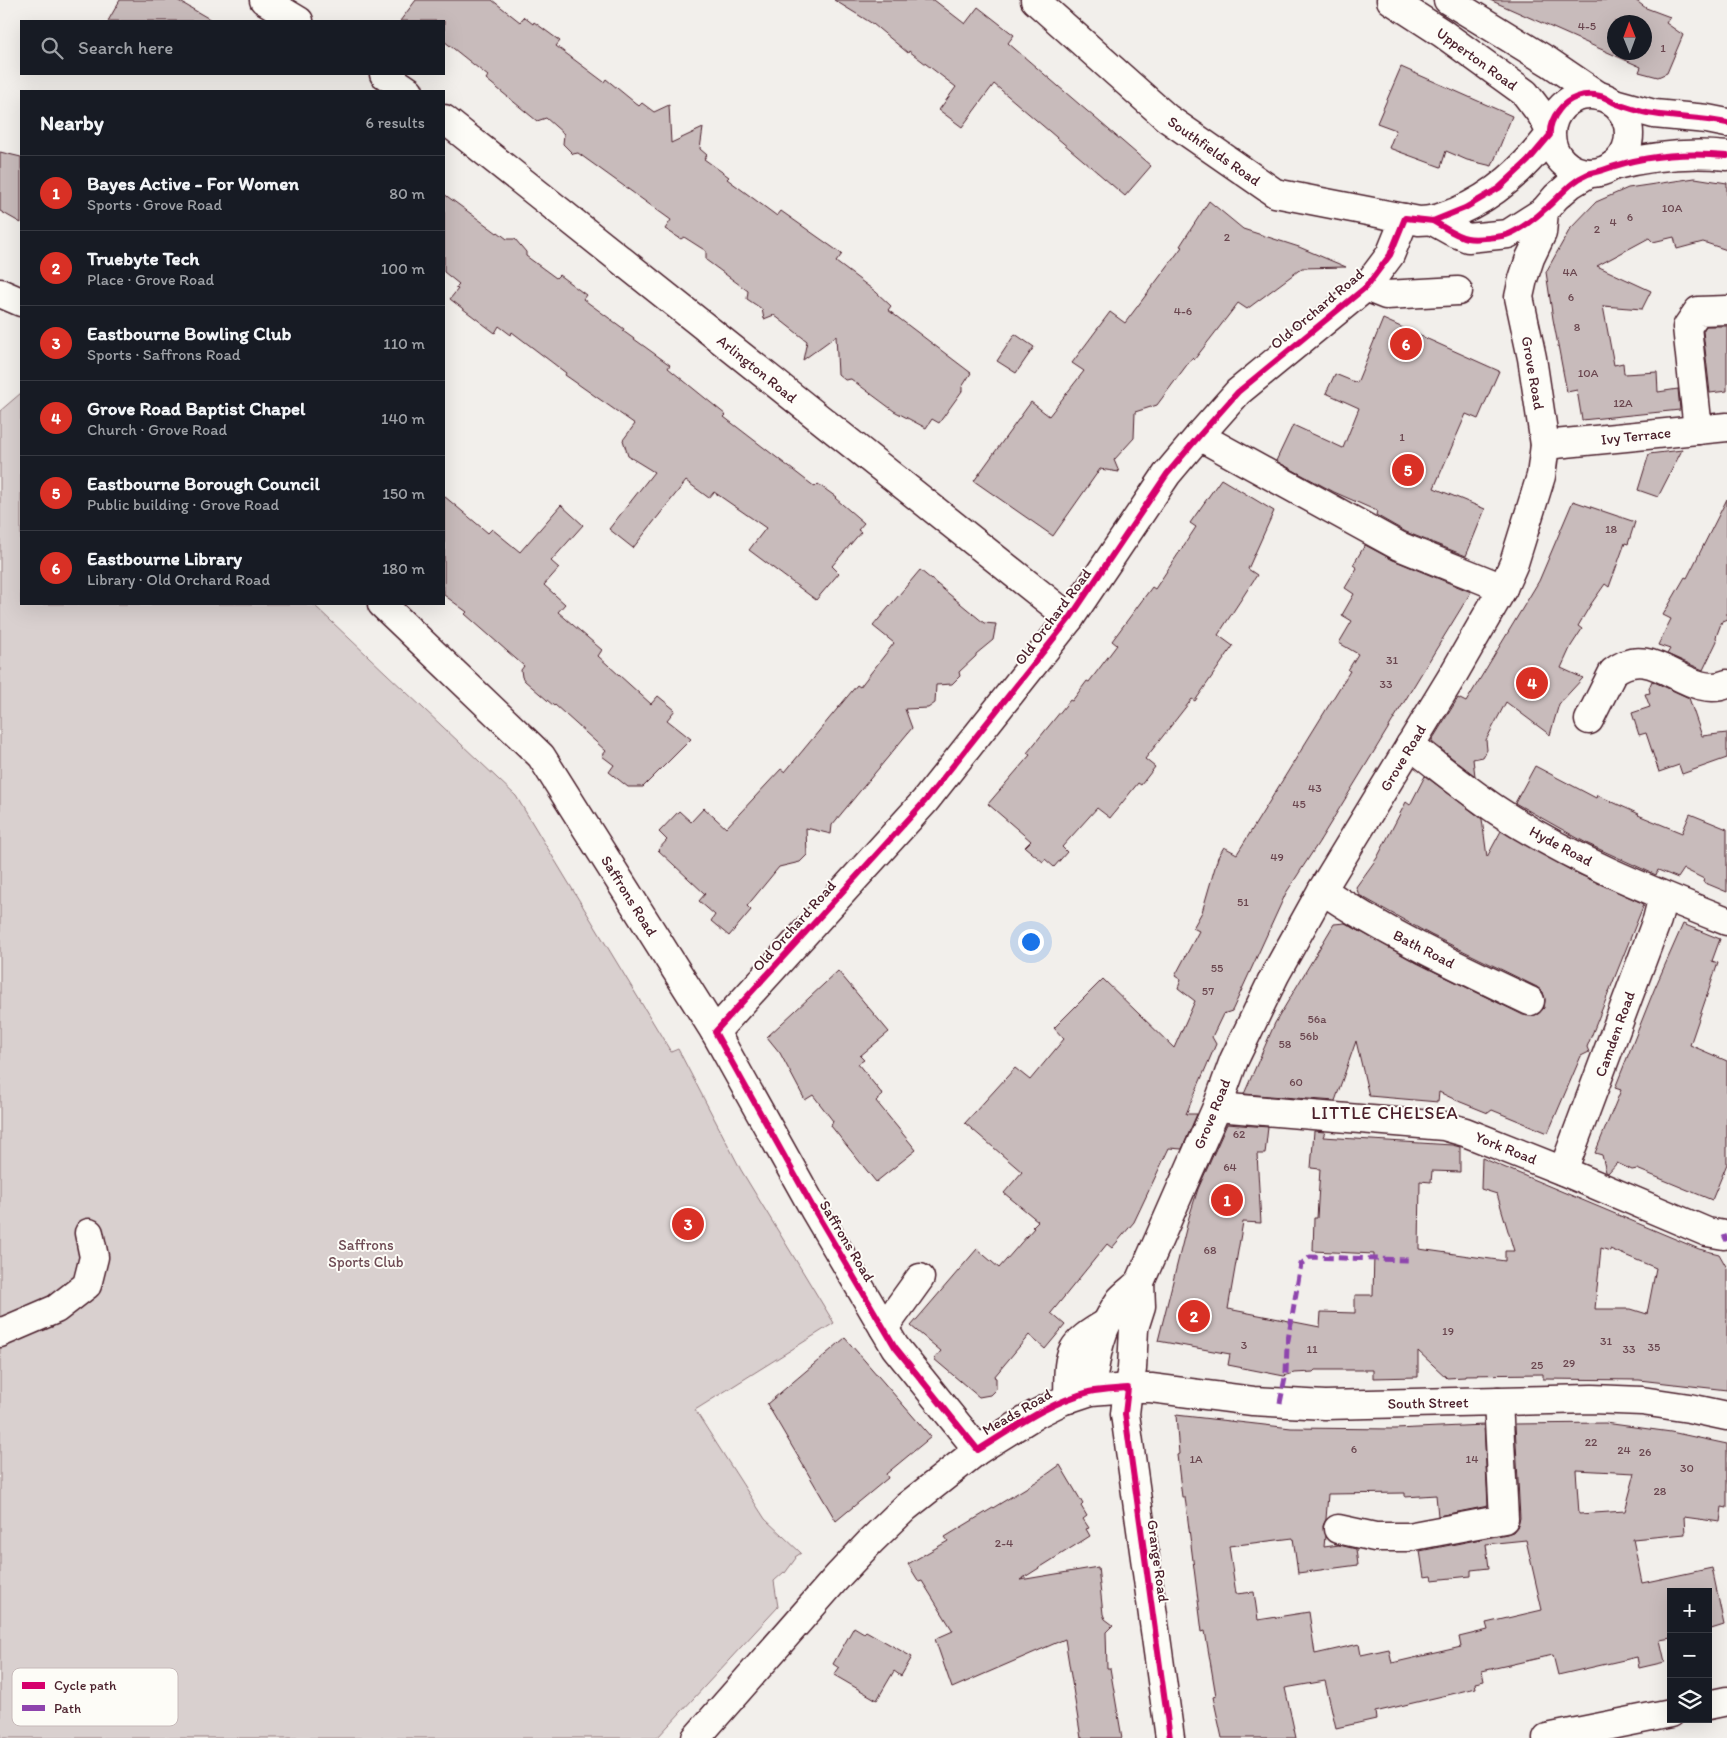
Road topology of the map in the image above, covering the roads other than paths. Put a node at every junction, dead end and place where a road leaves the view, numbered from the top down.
1 (264, 0) edge
2 (1035, 0) edge
3 (1391, 0) edge
4 (1448, 0) edge
5 (297, 20) edge
6 (385, 75) edge
7 (408, 90) edge
8 (1607, 100) junction
9 (445, 120) edge
10 (1727, 123) edge
11 (1550, 133) junction
12 (1727, 156) edge
13 (1601, 170) junction
14 (1544, 211) junction
15 (1406, 218) junction
16 (1433, 221) junction
17 (1366, 287) junction
18 (1458, 291) dead end
19 (0, 293) edge
20 (20, 302) edge
21 (1727, 310) edge
22 (1727, 427) edge
23 (1698, 430) junction
24 (1199, 436) junction
25 (1545, 445) junction
26 (1503, 588) junction
27 (383, 605) edge
28 (1070, 618) junction
29 (1727, 684) edge
30 (1589, 720) dead end
31 (1410, 745) junction
32 (1322, 890) junction
33 (1664, 896) junction
34 (1727, 921) edge
35 (1530, 1001) dead end
36 (715, 1032) junction
37 (1216, 1107) junction
38 (1563, 1171) junction
39 (89, 1233) dead end
40 (1726, 1235) edge
41 (920, 1278) dead end
42 (1140, 1282) junction
43 (884, 1328) junction
44 (0, 1333) edge
45 (1128, 1388) junction
46 (1079, 1395) junction
47 (1498, 1401) junction
48 (1727, 1416) edge
49 (978, 1450) junction
50 (1338, 1529) dead end
51 (1727, 1701) edge
52 (1712, 1704) edge
53 (1667, 1714) edge
54 (696, 1738) edge
55 (1170, 1738) edge
56 (1546, 1738) edge

1 - 5 street
2 - 15 street, Southfields Road
3 - 11 street, Upperton Road
4 - 8 street, Upperton Road
6 - 7 street
8 - 10 street
8 - 11 street
8 - 13 street
9 - 28 street, Arlington Road
11 - 13 street
11 - 16 street, Southfields Road
12 - 13 street
13 - 14 street, Southfields Road
14 - 16 street, Southfields Road
14 - 25 street, Grove Road
15 - 16 street, Southfields Road
15 - 17 street, Old Orchard Road
17 - 18 street
17 - 24 street, Old Orchard Road
19 - 20 street
21 - 23 street
22 - 23 street, Ivy Terrace
23 - 25 street, Ivy Terrace
24 - 26 street
24 - 28 street, Old Orchard Road
25 - 26 street, Grove Road
26 - 31 street, Grove Road
27 - 36 street, Saffrons Road
28 - 36 street, Old Orchard Road
29 - 30 street
31 - 32 street, Grove Road
31 - 33 street, Hyde Road
32 - 35 street, Bath Road
32 - 37 street, Grove Road
33 - 34 street, Hyde Road
33 - 38 street, Camden Road
36 - 43 street, Saffrons Road
37 - 38 street, York Road
37 - 42 street, Grove Road
38 - 40 street, York Road
39 - 44 street
41 - 43 street
42 - 45 street, Grove Road
42 - 46 street, Grove Road
43 - 49 street, Saffrons Road
45 - 46 street, Meads Road
45 - 47 street, South Street
45 - 55 street, Grange Road
46 - 49 street, Meads Road
47 - 48 street, South Street
47 - 50 street
49 - 54 street, Meads Road
51 - 52 street
53 - 56 street

